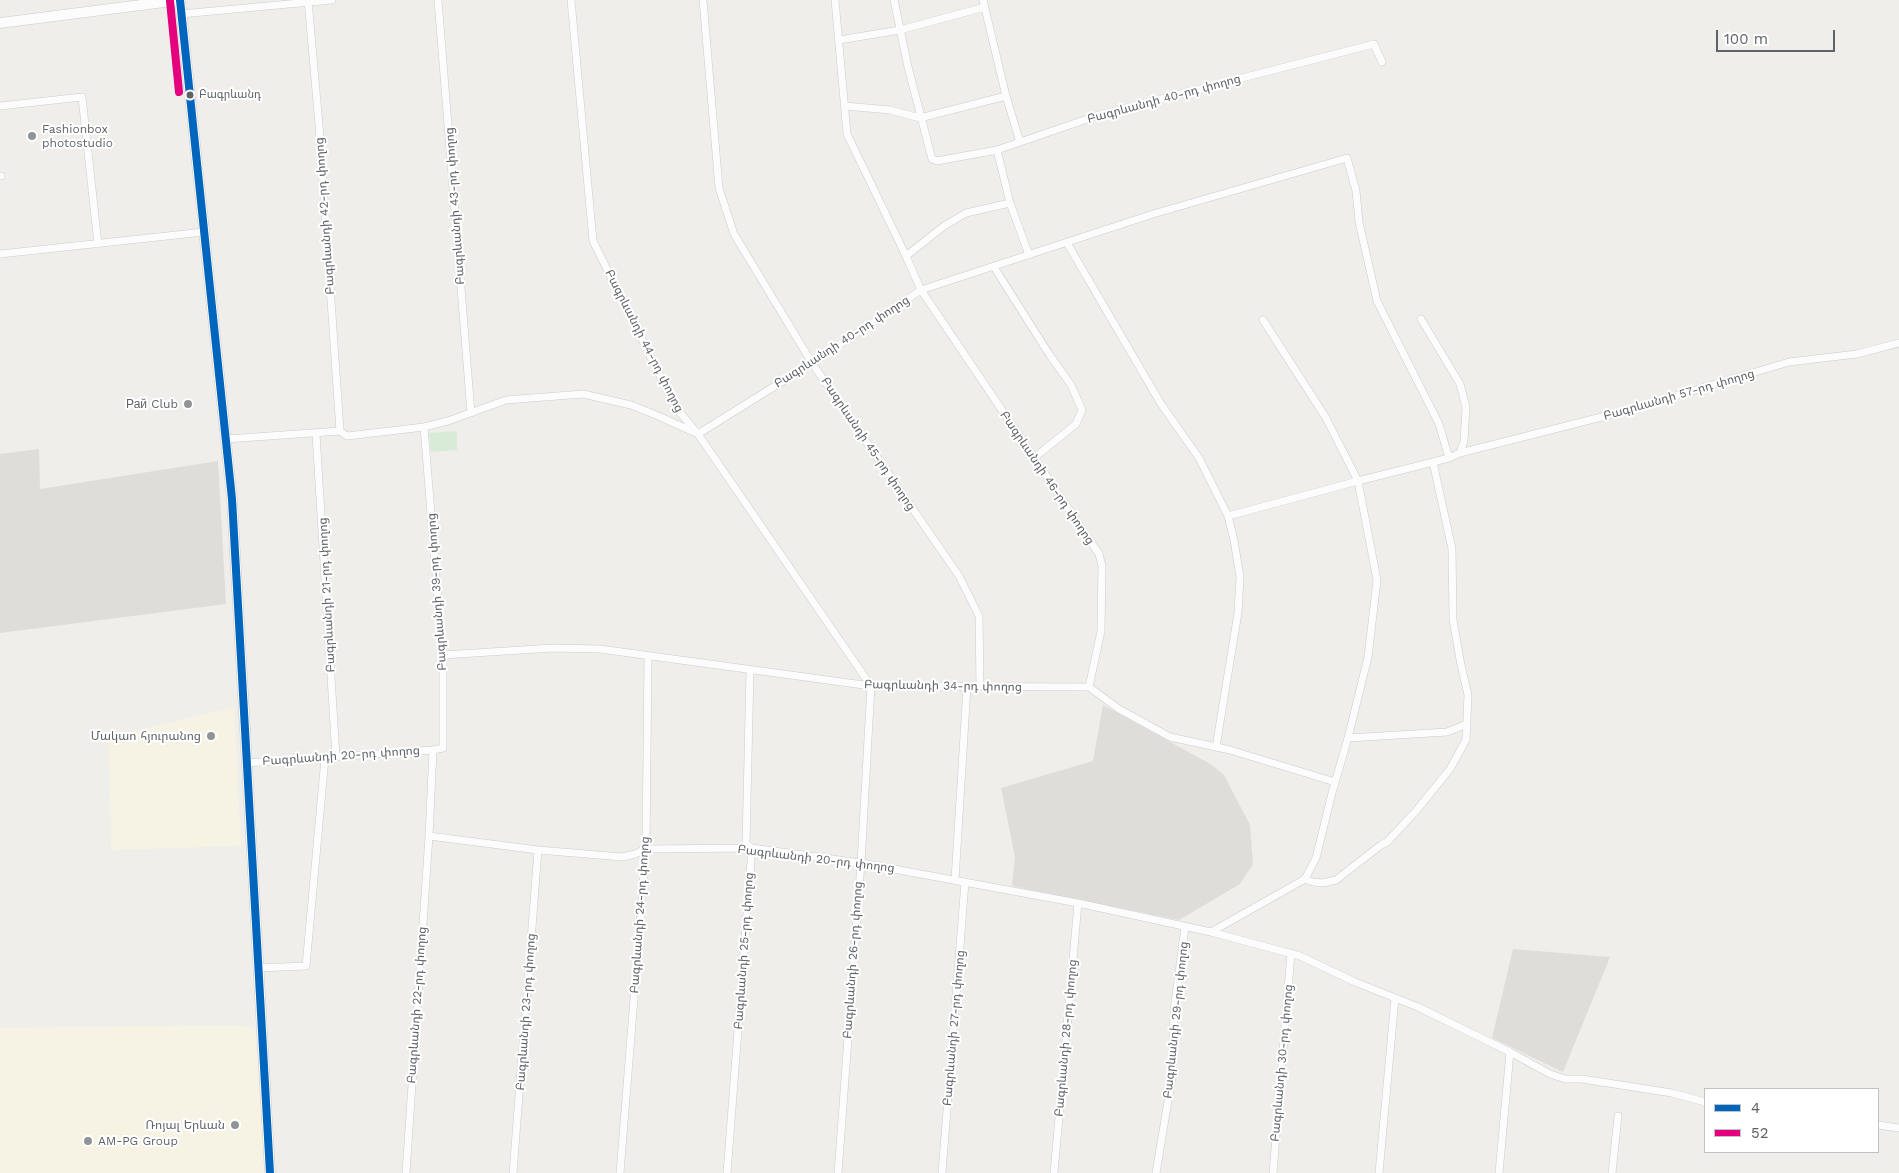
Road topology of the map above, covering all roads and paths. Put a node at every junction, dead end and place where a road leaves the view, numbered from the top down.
1 (180, 0) edge
2 (332, 0) edge
3 (438, 0) edge
4 (570, 0) edge
5 (703, 0) edge
6 (835, 0) edge
7 (894, 0) edge
8 (308, 1) edge
9 (984, 4) edge
10 (181, 14) junction
11 (0, 23) edge
12 (900, 30) junction
13 (839, 40) junction
14 (1382, 62) dead end
15 (1006, 96) junction
16 (0, 106) edge
17 (846, 106) junction
18 (920, 118) junction
19 (1020, 142) junction
20 (997, 150) junction
21 (1010, 203) junction
22 (204, 232) junction
23 (1067, 243) junction
24 (98, 244) junction
25 (0, 254) edge
26 (1029, 255) junction
27 (906, 256) junction
28 (994, 267) junction
29 (921, 290) junction
30 (1421, 319) dead end
31 (1264, 320) dead end
32 (1899, 343) edge
33 (812, 363) junction
34 (471, 413) junction
35 (424, 427) junction
36 (340, 431) junction
37 (316, 434) junction
38 (698, 434) junction
39 (226, 439) junction
40 (1460, 453) junction
41 (1034, 458) junction
42 (1449, 458) junction
43 (1433, 462) junction
44 (1358, 481) junction
45 (1228, 516) junction
46 (443, 655) junction
47 (648, 656) junction
48 (750, 671) junction
49 (871, 686) junction
50 (968, 687) junction
51 (1089, 687) junction
52 (980, 688) junction
53 (1467, 724) junction
54 (1348, 738) junction
55 (1216, 747) junction
56 (433, 750) junction
57 (336, 757) junction
58 (325, 758) junction
59 (247, 763) junction
60 (1335, 782) junction
61 (429, 836) junction
62 (752, 848) junction
63 (646, 849) junction
64 (538, 850) junction
65 (860, 862) junction
66 (1304, 879) junction
67 (955, 880) junction
68 (966, 882) junction
69 (1078, 903) junction
70 (1185, 927) junction
71 (1211, 932) junction
72 (1291, 953) junction
73 (258, 968) junction
74 (1395, 998) junction
75 (1510, 1052) junction
76 (1704, 1102) edge
77 (1618, 1116) dead end
78 (1879, 1125) edge
79 (1899, 1128) edge
80 (270, 1173) edge
81 (406, 1173) edge
82 (513, 1173) edge
83 (620, 1173) edge
84 (727, 1173) edge
85 (838, 1173) edge
86 (942, 1173) edge
87 (1054, 1173) edge
88 (1156, 1173) edge
89 (1273, 1173) edge
90 (1379, 1173) edge
91 (1499, 1173) edge
92 (1612, 1173) edge

1 - 10 main road
1 - 11 main road
2 - 8 street
3 - 34 street, Բագրևանդի 43-րդ փողոց
4 - 38 street, Բագրևանդի 44-րդ փողոց
5 - 33 street, Բագրևանդի 45-րդ փողոց
6 - 13 street
7 - 12 street
8 - 10 street
8 - 36 street, Բագրևանդի 42-րդ փողոց
9 - 12 street
9 - 15 street
10 - 22 main road
12 - 13 street
12 - 18 street
13 - 17 street
14 - 19 street, Բագրևանդի 40-րդ փողոց
15 - 18 street
15 - 19 street
16 - 24 street
17 - 18 street
17 - 27 street
18 - 20 street, Բագրևանդի 40-րդ փողոց
19 - 20 street, Բագրևանդի 40-րդ փողոց
20 - 21 street
21 - 26 street
21 - 27 street
22 - 24 street
22 - 39 main road
23 - 26 street
23 - 42 street
23 - 45 street
24 - 25 street
26 - 28 street
27 - 29 street, Բագրևանդի 40-րդ փողոց
28 - 29 street
28 - 41 street
29 - 33 street, Բագրևանդի 40-րդ փողոց
29 - 41 street, Բագրևանդի 46-րդ փողոց
30 - 40 street
31 - 44 street
32 - 40 street, Բագրևանդի 57-րդ փողոց
33 - 38 street, Բագրևանդի 40-րդ փողոց
33 - 52 street, Բագրևանդի 45-րդ փողոց
34 - 35 street
34 - 38 street
35 - 36 street
35 - 46 street, Բագրևանդի 39-րդ փողոց
36 - 37 street
37 - 39 street
37 - 57 street, Բագրևանդի 21-րդ փողոց
38 - 49 street, Բագրևանդի 44-րդ փողոց
39 - 59 main road
40 - 42 street, Բագրևանդի 57-րդ փողոց
41 - 51 street, Բագրևանդի 46-րդ փողոց
42 - 43 street, Բագրևանդի 57-րդ փողոց
43 - 44 street, Բագրևանդի 57-րդ փողոց
43 - 53 street
44 - 45 street, Բագրևանդի 57-րդ փողոց
44 - 54 street
45 - 55 street
46 - 47 street, Բագրևանդի 34-րդ փողոց
46 - 56 street, Բագրևանդի 39-րդ փողոց
47 - 48 street, Բագրևանդի 34-րդ փողոց
47 - 63 street, Բագրևանդի 24-րդ փողոց
48 - 49 street, Բագրևանդի 34-րդ փողոց
48 - 62 street, Բագրևանդի 25-րդ փողոց
49 - 50 street, Բագրևանդի 34-րդ փողոց
49 - 65 street, Բագրևանդի 26-րդ փողոց
50 - 52 street, Բագրևանդի 34-րդ փողոց
50 - 67 street
51 - 52 street, Բագրևանդի 34-րդ փողոց
51 - 55 street
53 - 54 street
53 - 66 street
54 - 60 street
55 - 60 street
56 - 57 street, Բագրևանդի 20-րդ փողոց
56 - 61 street, Բագրևանդի 20-րդ փողոց
57 - 58 street, Բագրևանդի 20-րդ փողոց
58 - 59 street, Բագրևանդի 20-րդ փողոց
58 - 73 street
59 - 73 main road
60 - 66 street
61 - 64 street, Բագրևանդի 20-րդ փողոց
61 - 81 street, Բագրևանդի 22-րդ փողոց
62 - 63 street, Բագրևանդի 20-րդ փողոց
62 - 65 street, Բագրևանդի 20-րդ փողոց
62 - 84 street, Բագրևանդի 25-րդ փողոց
63 - 64 street, Բագրևանդի 20-րդ փողոց
63 - 83 street, Բագրևանդի 24-րդ փողոց
64 - 82 street, Բագրևանդի 23-րդ փողոց
65 - 67 street, Բագրևանդի 20-րդ փողոց
65 - 85 street, Բագրևանդի 26-րդ փողոց
66 - 71 street
67 - 68 street, Բագրևանդի 20-րդ փողոց
68 - 69 street, Բագրևանդի 20-րդ փողոց
68 - 86 street, Բագրևանդի 27-րդ փողոց
69 - 70 street, Բագրևանդի 20-րդ փողոց
69 - 87 street, Բագրևանդի 28-րդ փողոց
70 - 71 street, Բագրևանդի 20-րդ փողոց
70 - 88 street, Բագրևանդի 29-րդ փողոց
71 - 72 street, Բագրևանդի 20-րդ փողոց
72 - 74 street, Բագրևանդի 20-րդ փողոց
72 - 89 street, Բագրևանդի 30-րդ փողոց
73 - 80 main road
74 - 75 street, Բագրևանդի 20-րդ փողոց
74 - 90 street
75 - 76 street, Բագրևանդի 20-րդ փողոց
75 - 91 street
77 - 92 street
78 - 79 street

